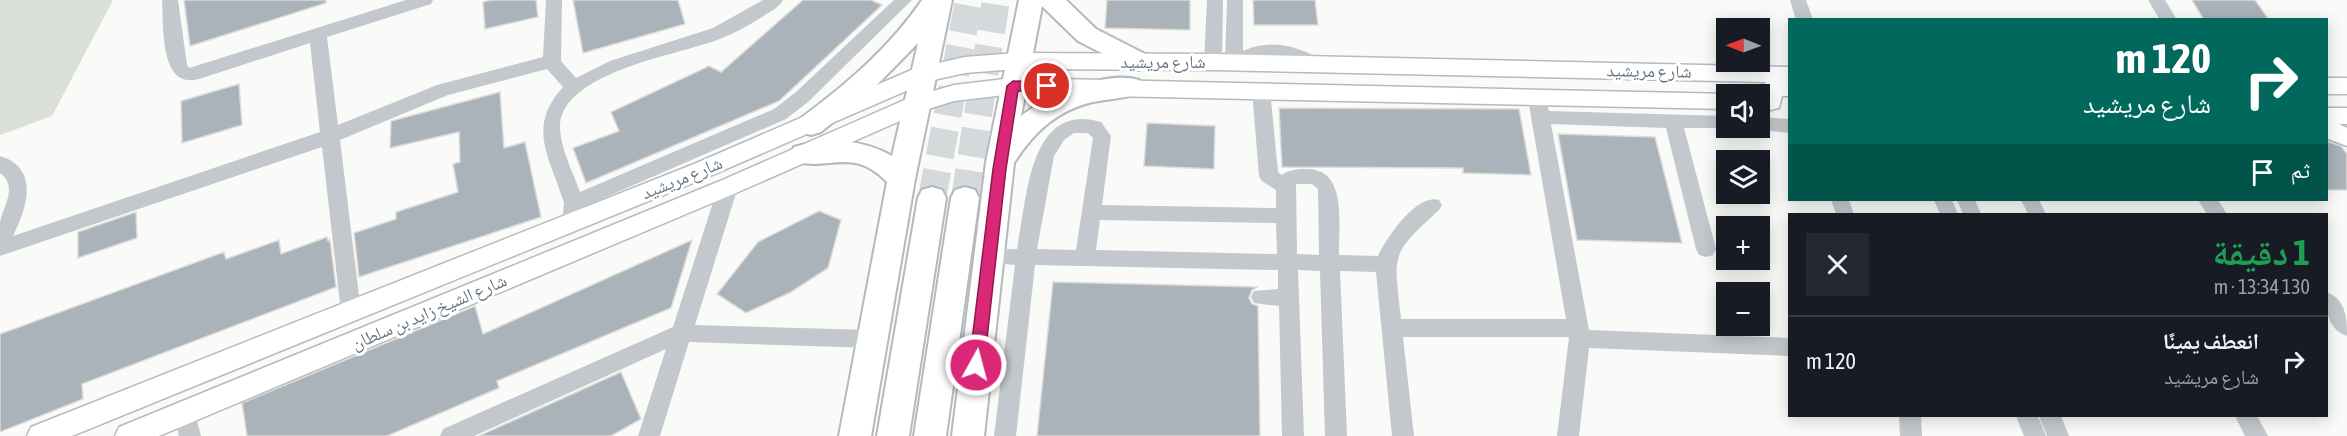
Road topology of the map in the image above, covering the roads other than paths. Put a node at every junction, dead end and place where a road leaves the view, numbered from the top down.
1 (170, 0) edge
2 (425, 0) edge
3 (554, 0) edge
4 (775, 0) edge
5 (904, 0) edge
6 (935, 0) edge
7 (940, 0) edge
8 (1031, 0) edge
9 (1051, 0) edge
10 (1215, 0) edge
11 (1235, 0) edge
12 (1798, 0) edge
13 (2156, 0) edge
14 (1804, 18) edge
15 (2168, 18) edge
16 (318, 34) junction
17 (932, 39) junction
18 (552, 61) junction
19 (1138, 61) junction
20 (1235, 63) junction
21 (955, 67) junction
22 (1700, 72) junction
23 (1015, 73) junction
24 (924, 74) junction
25 (1788, 75) edge
26 (574, 86) junction
27 (2328, 86) edge
28 (2347, 86) edge
29 (1131, 87) junction
30 (1788, 88) edge
31 (977, 90) junction
32 (1261, 90) junction
33 (1594, 98) junction
34 (1716, 101) edge
35 (1773, 102) edge
36 (917, 104) junction
37 (1539, 107) junction
38 (2328, 116) edge
39 (2347, 116) edge
40 (1673, 121) junction
41 (1006, 122) junction
42 (1716, 123) edge
43 (811, 125) junction
44 (1784, 125) edge
45 (2328, 129) edge
46 (331, 136) junction
47 (2347, 137) edge
48 (804, 154) junction
49 (696, 161) junction
50 (0, 163) edge
51 (999, 169) junction
52 (901, 179) junction
53 (1285, 186) junction
54 (728, 187) junction
55 (932, 198) tunnel mouth
56 (965, 198) tunnel mouth
57 (1432, 206) dead end
58 (1091, 212) junction
59 (571, 214) junction
60 (1286, 216) junction
61 (2, 237) edge
62 (1706, 249) dead end
63 (989, 256) junction
64 (1026, 256) junction
65 (1085, 257) junction
66 (1288, 261) junction
67 (1329, 262) junction
68 (1385, 264) junction
69 (1261, 297) dead end
70 (1289, 298) junction
71 (2328, 303) edge
72 (351, 312) junction
73 (2347, 327) edge
74 (1391, 328) junction
75 (680, 333) junction
76 (1579, 334) junction
77 (873, 339) junction
78 (1788, 347) edge
79 (1910, 417) edge
80 (2027, 417) edge
81 (2050, 417) edge
82 (2247, 417) edge
83 (188, 424) edge
84 (969, 433) edge
85 (1005, 434) edge
86 (648, 435) edge
87 (41, 436) edge
88 (129, 436) edge
89 (451, 436) edge
90 (855, 436) edge
91 (893, 436) edge
92 (930, 436) edge
93 (1293, 436) edge
94 (1336, 436) edge
95 (1403, 436) edge
96 (1568, 436) edge
97 (1911, 436) edge
98 (2035, 436) edge
99 (2058, 436) edge
100 (2257, 436) edge

1 - 16 street
2 - 16 street
3 - 18 street
4 - 26 street
5 - 49 street
6 - 43 highway
7 - 17 highway
8 - 23 highway
9 - 19 highway
10 - 20 street
11 - 20 street
12 - 14 street
13 - 15 street
16 - 46 street
17 - 21 main road
17 - 24 highway
18 - 26 street
18 - 46 street
19 - 20 main road, شارع مريشيد
19 - 23 main road, شارع مريشيد
20 - 22 main road, شارع مريشيد
21 - 23 main road
21 - 24 main road, شارع مريشيد
22 - 25 main road, شارع مريشيد
22 - 33 main road
23 - 29 main road, شارع مريشيد
23 - 31 main road, شارع مريشيد
23 - 41 highway
24 - 31 main road
24 - 36 highway
24 - 43 main road, شارع مريشيد
26 - 59 street
27 - 28 main road
29 - 32 main road, شارع مريشيد
29 - 51 highway
30 - 35 main road
31 - 36 main road, شارع مريشيد
31 - 41 main road
32 - 37 main road, شارع مريشيد
32 - 53 street
33 - 34 main road, شارع مريشيد
33 - 37 main road, شارع مريشيد
35 - 44 street
36 - 48 main road, شارع مريشيد
36 - 52 highway
37 - 40 street
37 - 76 street
38 - 39 main road
40 - 42 street
40 - 62 street
41 - 51 highway
43 - 49 main road, شارع مريشيد
45 - 47 main road
46 - 61 street
46 - 72 street
48 - 52 highway
48 - 54 main road, شارع مريشيد
49 - 59 main road, شارع مريشيد
50 - 61 street
51 - 63 highway
52 - 77 highway
53 - 60 street
53 - 67 street
54 - 75 street
54 - 83 main road, شارع الشيخ زايد بن سلطان
55 - 91 highway
56 - 92 highway
57 - 68 street
58 - 60 street
58 - 64 street
58 - 65 street
59 - 72 main road, شارع الشيخ زايد بن سلطان
60 - 66 street
63 - 64 street
63 - 84 highway
64 - 65 street
64 - 85 street
65 - 66 street
66 - 67 street
66 - 70 street
67 - 68 street
67 - 94 street
68 - 74 street
69 - 70 street
70 - 93 street
71 - 73 street
72 - 87 main road, شارع الشيخ زايد بن سلطان
74 - 76 street
74 - 95 street
75 - 77 street
75 - 86 street
75 - 89 street
76 - 78 street
76 - 96 street
77 - 90 highway
79 - 97 street
80 - 98 street
81 - 99 street
82 - 100 street
83 - 88 main road, شارع الشيخ زايد بن سلطان
84 - 85 street

